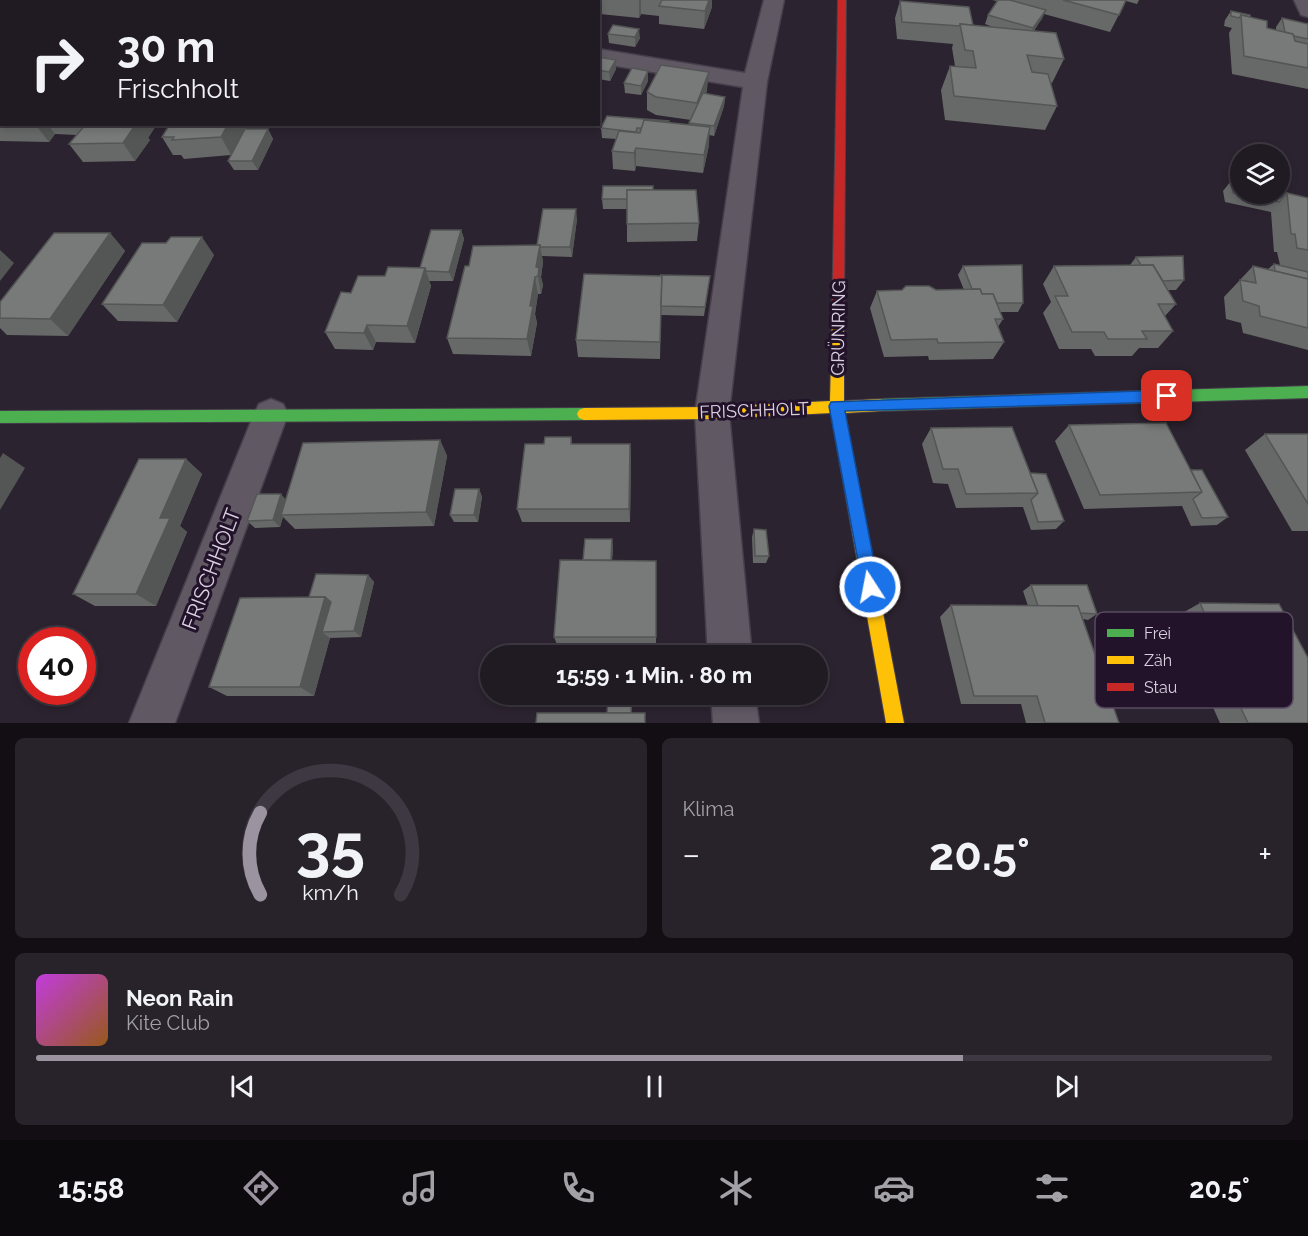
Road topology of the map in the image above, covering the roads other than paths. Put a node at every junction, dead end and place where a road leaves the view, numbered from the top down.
1 (774, 0) edge
2 (842, 0) edge
3 (1304, 0) edge
4 (1308, 11) edge
5 (600, 56) edge
6 (755, 82) junction
7 (1308, 392) edge
8 (837, 406) junction
9 (712, 412) junction
10 (271, 414) junction
11 (0, 417) edge
12 (729, 645) edge
13 (735, 705) edge
14 (152, 723) edge
15 (736, 723) edge
16 (895, 723) edge

1 - 6 street
2 - 8 street, GRÜNRING
3 - 4 street
5 - 6 street
6 - 9 street
7 - 8 street, FRISCHHOLT
8 - 9 street, FRISCHHOLT
8 - 16 street, GRÜNRING
9 - 10 street, FRISCHHOLT
9 - 12 street
10 - 11 street, FRISCHHOLT
10 - 14 street, FRISCHHOLT
13 - 15 street

